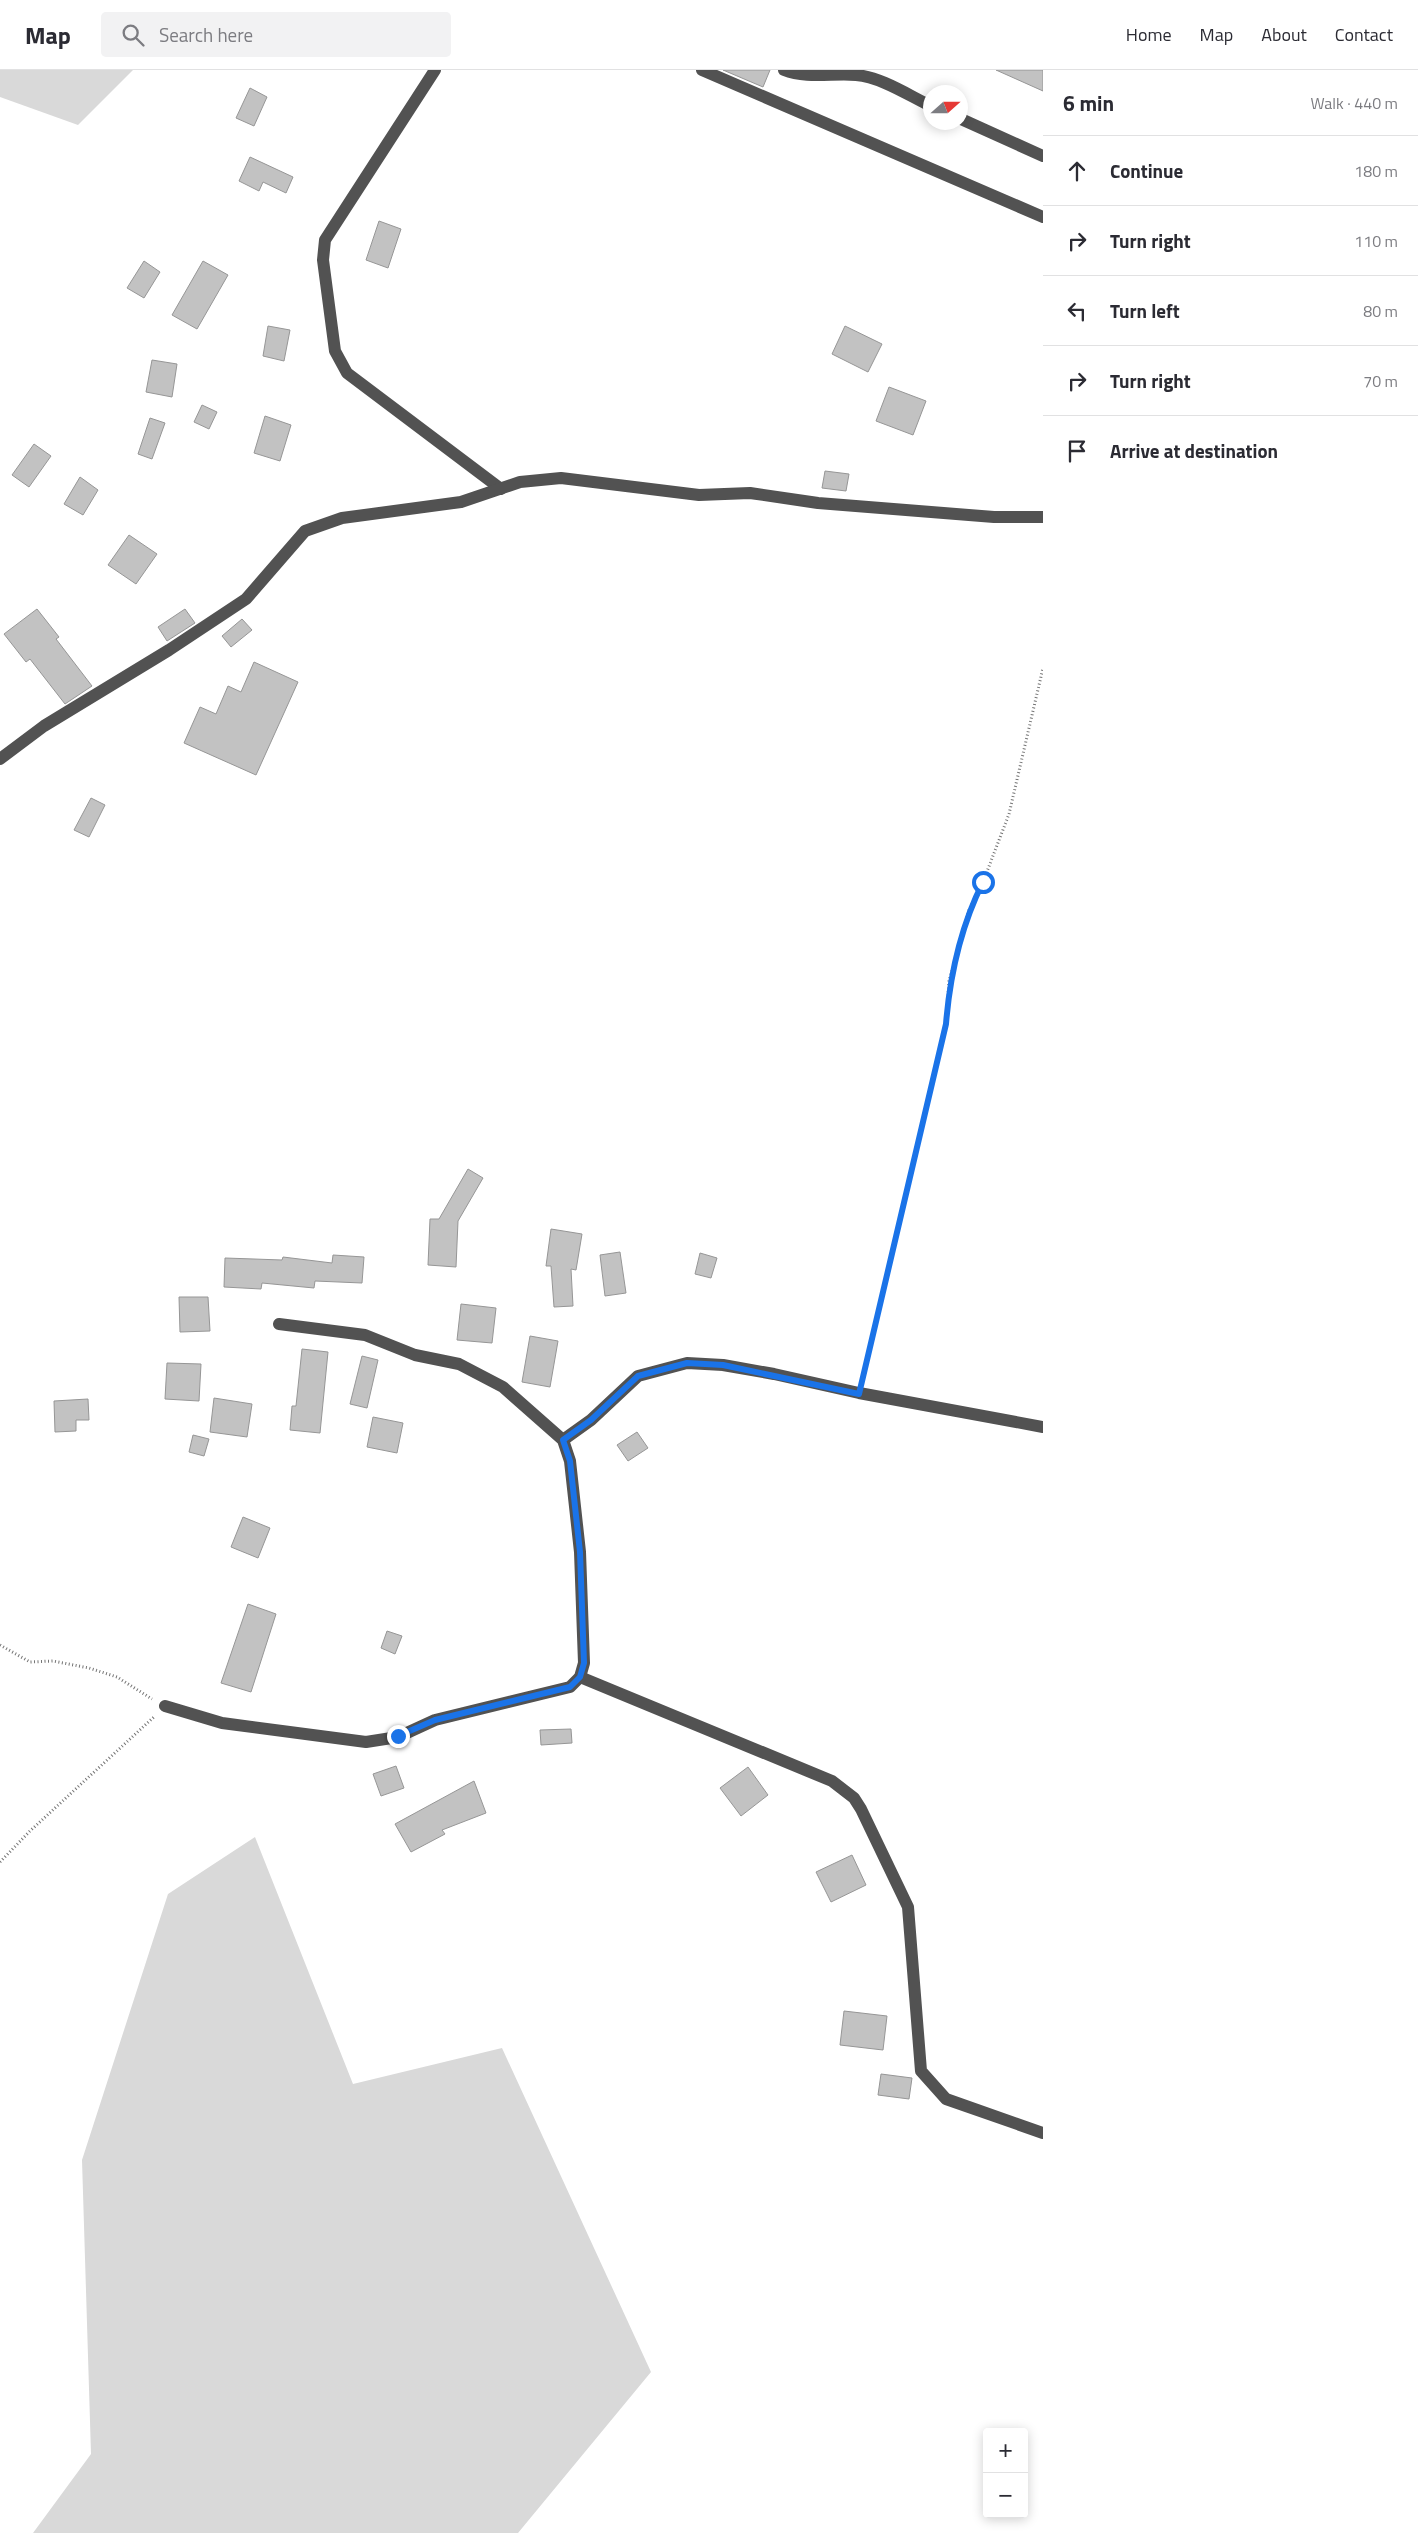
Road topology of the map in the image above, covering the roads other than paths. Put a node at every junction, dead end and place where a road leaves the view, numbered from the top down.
1 (435, 70) edge
2 (702, 70) edge
3 (784, 70) edge
4 (923, 103) edge
5 (968, 123) edge
6 (1043, 156) edge
7 (1043, 217) edge
8 (501, 489) junction
9 (1043, 517) edge
10 (0, 759) edge
11 (279, 1324) dead end
12 (1043, 1427) edge
13 (563, 1440) junction
14 (580, 1677) junction
15 (165, 1706) road end
16 (1043, 2133) edge

1 - 8 street
2 - 7 street
3 - 4 street
5 - 6 street
8 - 9 street
8 - 10 street
11 - 13 street
12 - 13 street
13 - 14 street
14 - 15 street
14 - 16 street

